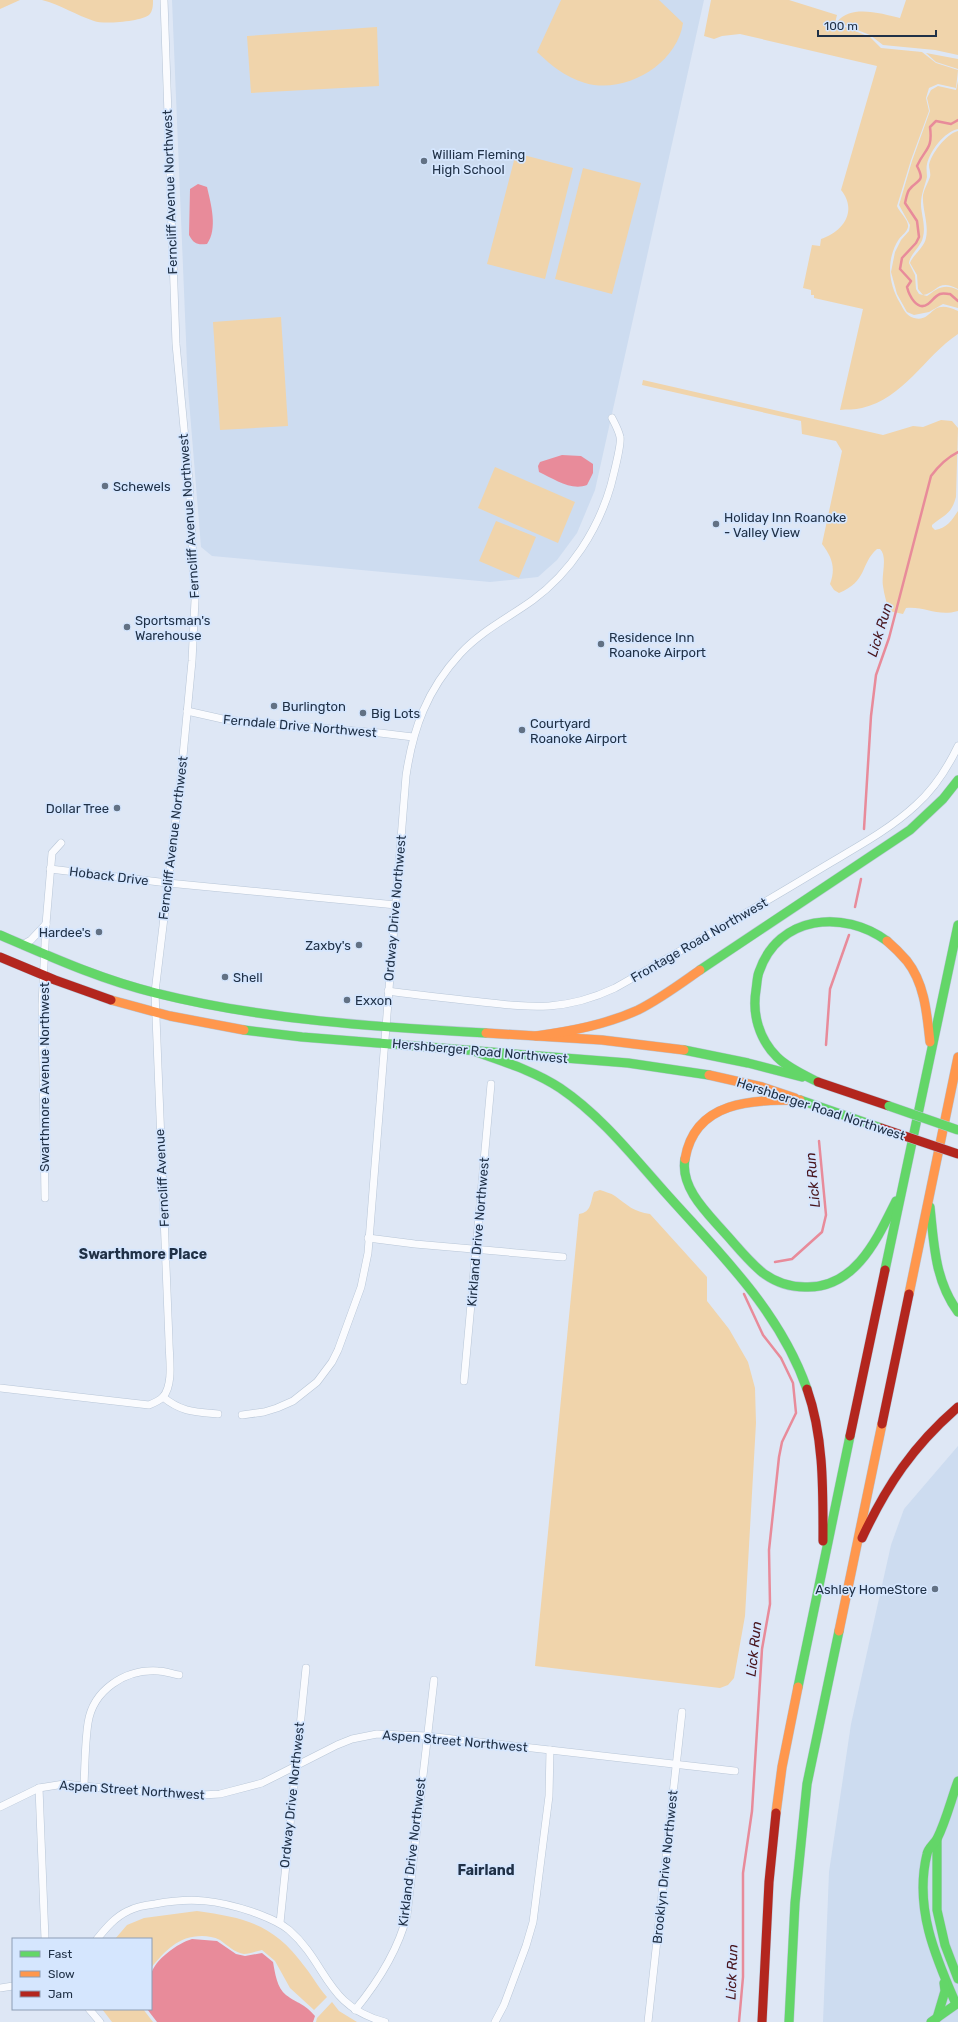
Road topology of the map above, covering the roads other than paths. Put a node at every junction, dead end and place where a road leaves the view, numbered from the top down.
1 (164, 0) edge
2 (612, 418) dead end
3 (187, 711) junction
4 (413, 737) junction
5 (958, 746) edge
6 (958, 780) edge
7 (61, 843) dead end
8 (50, 869) junction
9 (168, 883) junction
10 (396, 906) junction
11 (46, 924) junction
12 (958, 925) edge
13 (0, 934) edge
14 (22, 945) junction
15 (44, 955) junction
16 (0, 957) edge
17 (44, 975) junction
18 (388, 991) junction
19 (155, 992) junction
20 (155, 1011) junction
21 (385, 1026) junction
22 (156, 1030) joint
23 (536, 1036) junction
24 (384, 1043) junction
25 (471, 1050) junction
26 (931, 1052) junction
27 (958, 1062) edge
28 (818, 1082) junction
29 (491, 1084) dead end
30 (800, 1100) junction
31 (958, 1130) edge
32 (958, 1154) edge
33 (902, 1187) junction
34 (929, 1197) junction
35 (45, 1198) dead end
36 (368, 1238) junction
37 (476, 1250) junction
38 (563, 1257) dead end
39 (958, 1312) edge
40 (464, 1381) dead end
41 (0, 1388) edge
42 (163, 1397) junction
43 (958, 1407) edge
44 (218, 1414) dead end
45 (242, 1415) dead end
46 (853, 1557) junction
47 (823, 1567) junction
48 (306, 1668) dead end
49 (179, 1675) dead end
50 (434, 1680) dead end
51 (682, 1712) dead end
52 (427, 1736) junction
53 (550, 1750) junction
54 (676, 1765) junction
55 (296, 1766) junction
56 (735, 1771) dead end
57 (958, 1781) edge
58 (84, 1785) junction
59 (39, 1788) junction
60 (0, 1808) edge
61 (937, 1839) junction
62 (280, 1923) junction
63 (45, 1938) edge
64 (98, 1938) edge
65 (955, 1969) edge
66 (944, 1978) junction
67 (958, 1979) edge
68 (12, 1986) edge
69 (0, 1988) edge
70 (957, 2004) edge
71 (90, 2010) edge
72 (355, 2010) junction
73 (934, 2020) edge
74 (100, 2022) edge
75 (385, 2022) edge
76 (495, 2022) edge
77 (648, 2022) edge
78 (762, 2022) edge
79 (789, 2022) edge

1 - 3 street, Ferncliff Avenue Northwest
2 - 4 street, Ordway Drive Northwest
3 - 4 street, Ferndale Drive Northwest
3 - 9 street, Ferncliff Avenue Northwest
4 - 10 street, Ordway Drive Northwest
5 - 18 street, Frontage Road Northwest
6 - 23 main road
7 - 8 street, Swarthmore Avenue Northwest
8 - 9 street, Hoback Drive
8 - 11 street, Swarthmore Avenue Northwest
9 - 10 street, Hoback Drive
9 - 19 street, Ferncliff Avenue Northwest
10 - 18 street, Ordway Drive Northwest
11 - 14 street
11 - 15 street, Swarthmore Avenue Northwest
12 - 26 main road
13 - 14 main road, Hershberger Road Northwest
14 - 15 main road, Hershberger Road Northwest
15 - 17 street, Swarthmore Avenue Northwest
15 - 19 main road, Hershberger Road Northwest
16 - 17 main road, Hershberger Road Northwest
17 - 20 main road, Hershberger Road Northwest
17 - 35 street, Swarthmore Avenue Northwest
18 - 21 street, Ordway Drive Northwest
19 - 20 street, Ferncliff Avenue Northwest
19 - 21 main road, Hershberger Road Northwest
20 - 22 street, Ferncliff Avenue Northwest
20 - 24 main road, Hershberger Road Northwest
21 - 23 main road, Hershberger Road Northwest
21 - 24 street, Ordway Drive Northwest
22 - 42 street, Ferncliff Avenue
23 - 28 main road, Hershberger Road Northwest
24 - 25 main road, Hershberger Road Northwest
24 - 36 street, Ordway Drive Northwest
25 - 30 main road, Hershberger Road Northwest
25 - 47 main road
26 - 28 main road
26 - 33 main road
27 - 34 main road
28 - 31 main road, Hershberger Road Northwest, bridge
29 - 37 street, Kirkland Drive Northwest
30 - 32 main road, Hershberger Road Northwest, bridge
30 - 33 main road
33 - 47 main road
34 - 39 main road
34 - 46 main road
36 - 37 street
36 - 45 street, Ordway Drive Northwest
37 - 38 street
37 - 40 street, Kirkland Drive Northwest
41 - 42 street
42 - 44 street
43 - 46 main road
46 - 79 main road
47 - 78 main road
48 - 55 street, Ordway Drive Northwest
49 - 58 street
50 - 52 street, Kirkland Drive Northwest
51 - 54 street, Brooklyn Drive Northwest
52 - 53 street, Aspen Street Northwest
52 - 55 street, Aspen Street Northwest
52 - 72 street, Kirkland Drive Northwest
53 - 54 street, Aspen Street Northwest
53 - 76 street
54 - 56 street, Aspen Street Northwest
54 - 77 street, Brooklyn Drive Northwest
55 - 58 street, Aspen Street Northwest
55 - 62 street, Ordway Drive Northwest
57 - 61 main road
58 - 59 street, Aspen Street Northwest
59 - 60 street, Aspen Street Northwest
59 - 63 street
61 - 65 main road
61 - 66 main road
62 - 64 street
62 - 72 street
65 - 67 main road
66 - 70 main road
66 - 73 main road
68 - 69 street
70 - 73 main road
71 - 74 street
72 - 75 street

